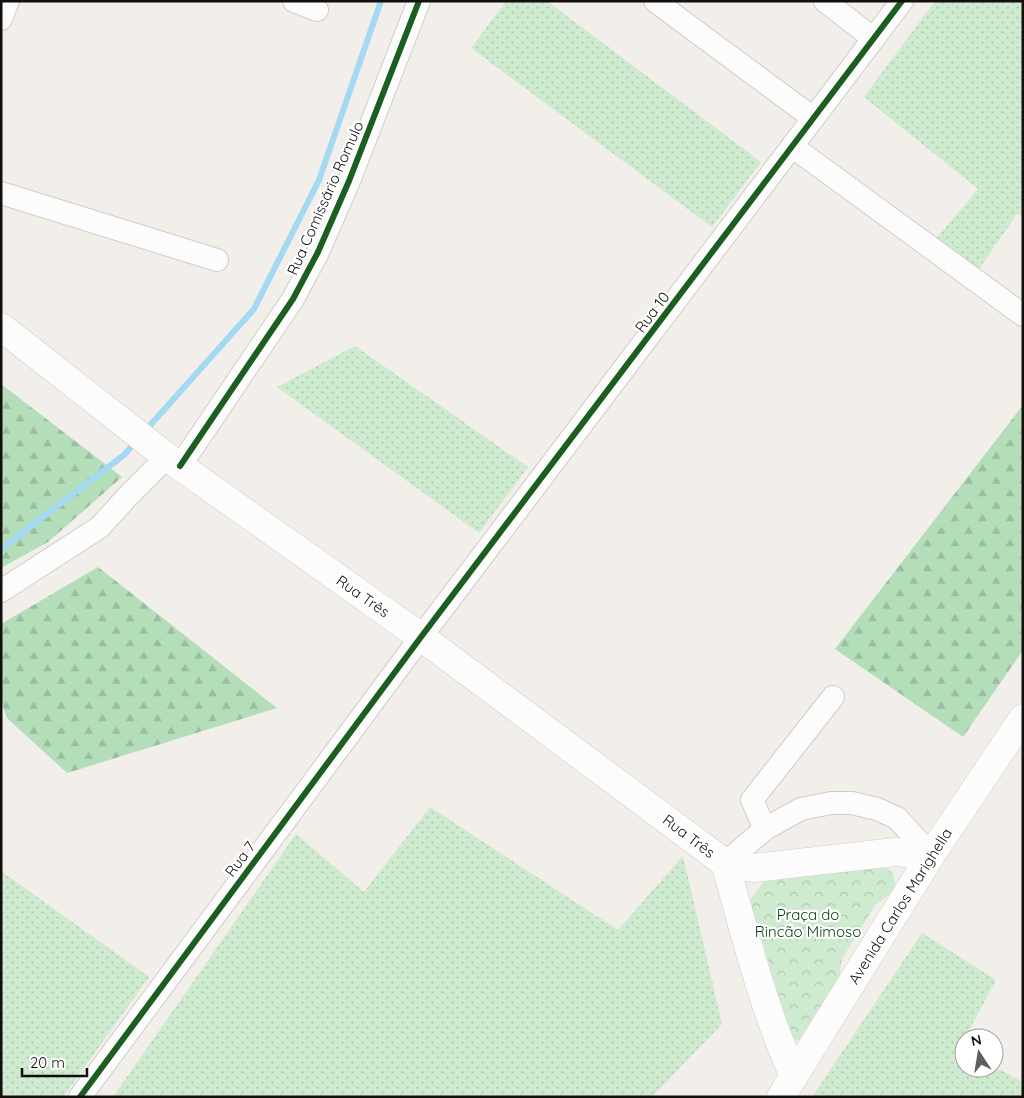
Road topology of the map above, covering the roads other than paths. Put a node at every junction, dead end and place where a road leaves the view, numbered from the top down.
1 (8, 1) edge
2 (294, 1) edge
3 (418, 1) edge
4 (654, 1) edge
5 (825, 1) edge
6 (902, 1) edge
7 (316, 10) dead end
8 (1, 19) edge
9 (874, 39) junction
10 (813, 118) junction
11 (793, 147) junction
12 (1, 193) edge
13 (217, 260) dead end
14 (1023, 315) edge
15 (1, 327) edge
16 (173, 462) junction
17 (1, 591) edge
18 (421, 637) junction
19 (833, 697) dead end
20 (1023, 718) edge
21 (764, 829) junction
22 (931, 855) junction
23 (725, 864) junction
24 (788, 1086) edge
25 (80, 1097) edge

1 - 8 street
2 - 7 street
3 - 16 street, Rua Comissário Romulo
4 - 10 street
5 - 9 street
6 - 9 street, Rua 10
9 - 10 street, Rua 10
10 - 11 street, Rua 10
11 - 14 street
11 - 18 street, Rua 10
12 - 13 street
15 - 16 main road, Rua Três
16 - 17 street, Rua Comissário Romulo
16 - 18 main road, Rua Três
18 - 23 main road, Rua Três
18 - 25 street, Rua 7
19 - 21 street
20 - 22 main road, Avenida Carlos Marighella
21 - 22 street
21 - 23 street
22 - 23 main road, Rua Três
22 - 24 main road, Avenida Carlos Marighella
23 - 24 main road, Rua Três

